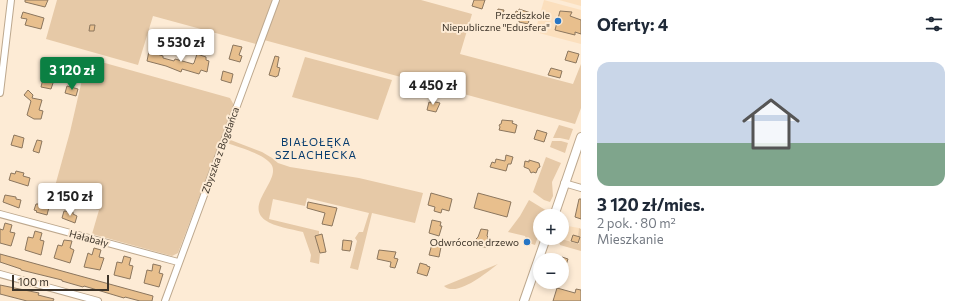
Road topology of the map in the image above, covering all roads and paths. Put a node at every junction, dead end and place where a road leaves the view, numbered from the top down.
1 (11, 0) edge
2 (276, 0) edge
3 (0, 93) edge
4 (581, 137) edge
5 (564, 183) junction
6 (581, 188) edge
7 (556, 209) edge
8 (0, 214) edge
9 (544, 245) edge
10 (178, 262) junction
11 (0, 274) edge
12 (98, 301) edge
13 (165, 301) edge
14 (524, 301) edge

1 - 3 street
2 - 10 street, Zbyszka z Bogdańca
4 - 5 street
5 - 6 street
5 - 7 street
8 - 10 street, Hałabały
9 - 14 street
10 - 13 street, Zbyszka z Bogdańca
11 - 12 street

